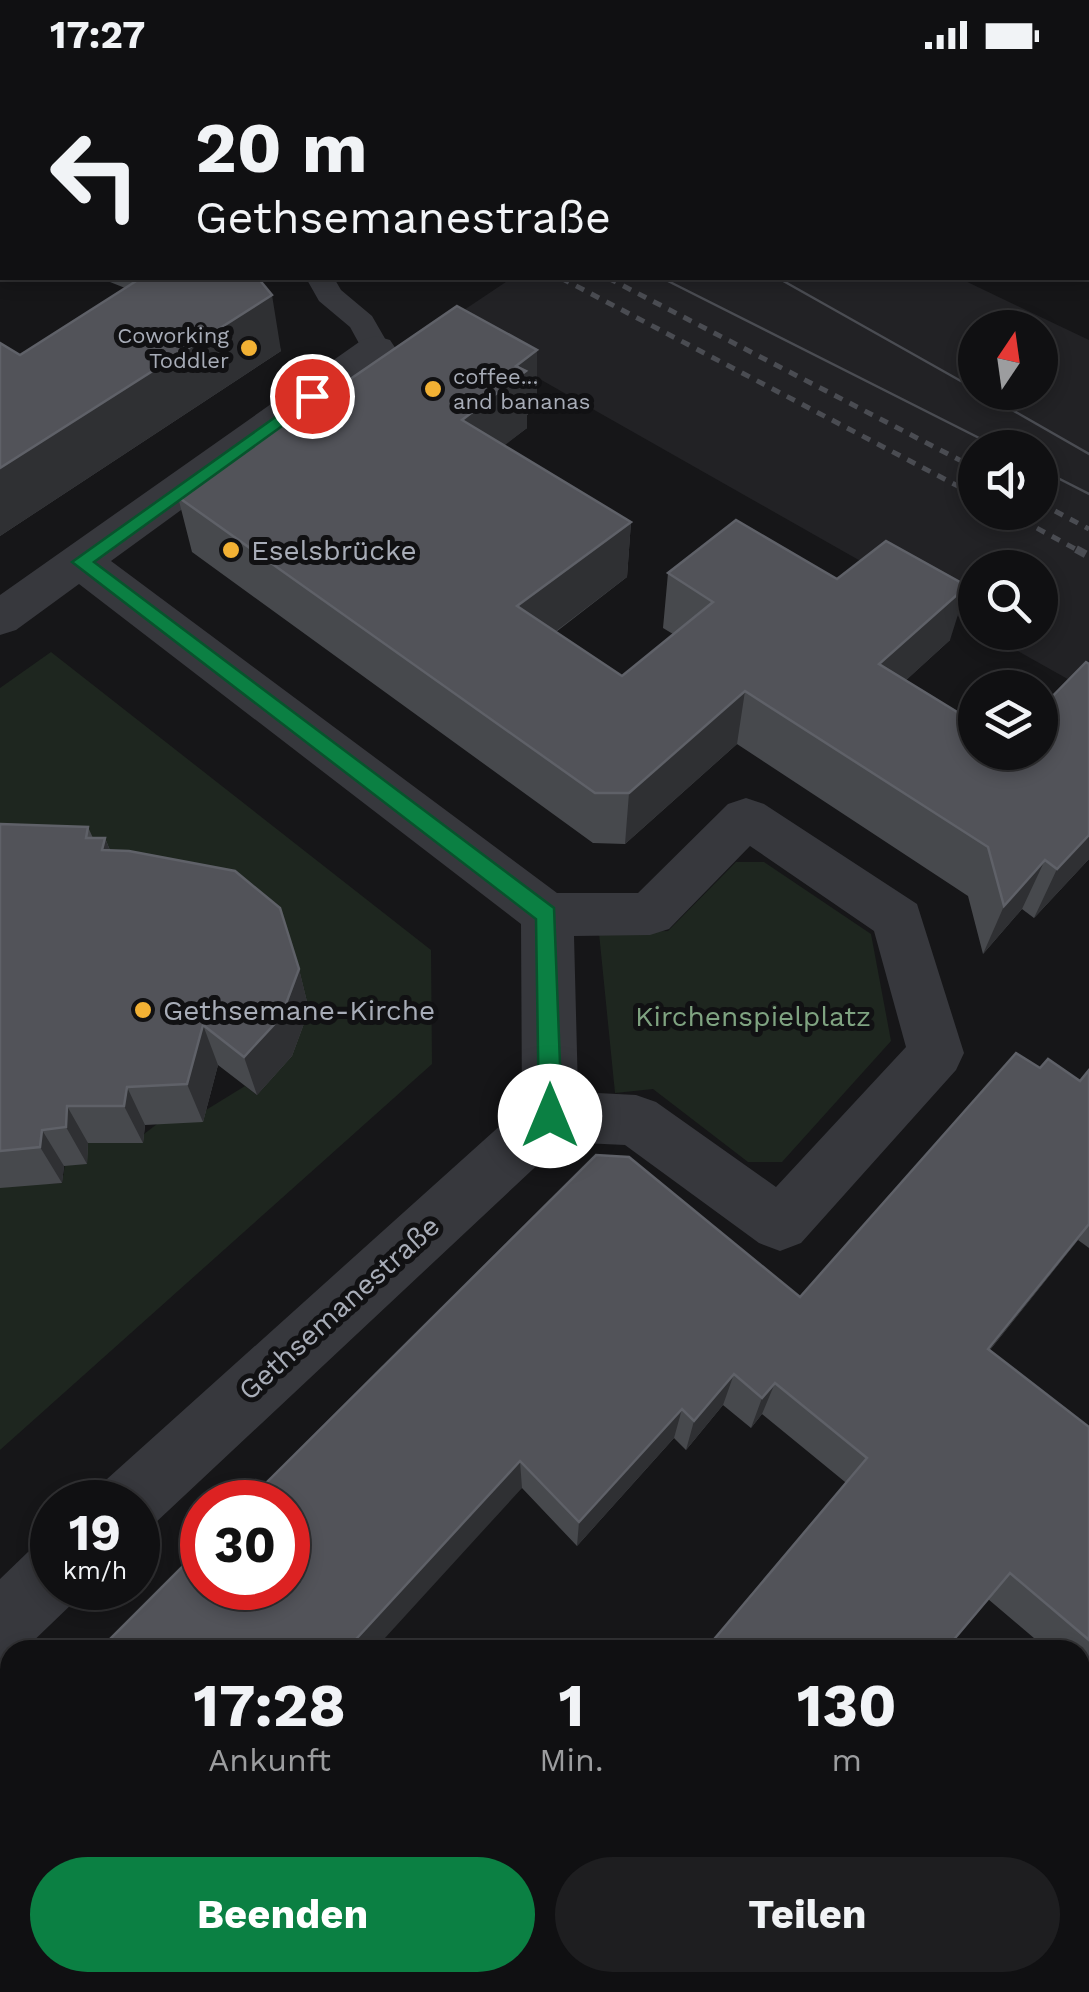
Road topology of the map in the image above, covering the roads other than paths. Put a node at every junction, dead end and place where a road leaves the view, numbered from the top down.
1 (321, 280) edge
2 (376, 349) joint
3 (81, 562) junction
4 (0, 618) edge
5 (546, 915) junction
6 (550, 1116) junction
7 (154, 1480) edge
8 (30, 1597) edge
9 (0, 1626) edge

1 - 2 lane
2 - 3 street
3 - 4 street
3 - 5 street
5 - 6 street
5 - 6 street
6 - 7 street, Gethsemanestraße
8 - 9 street

